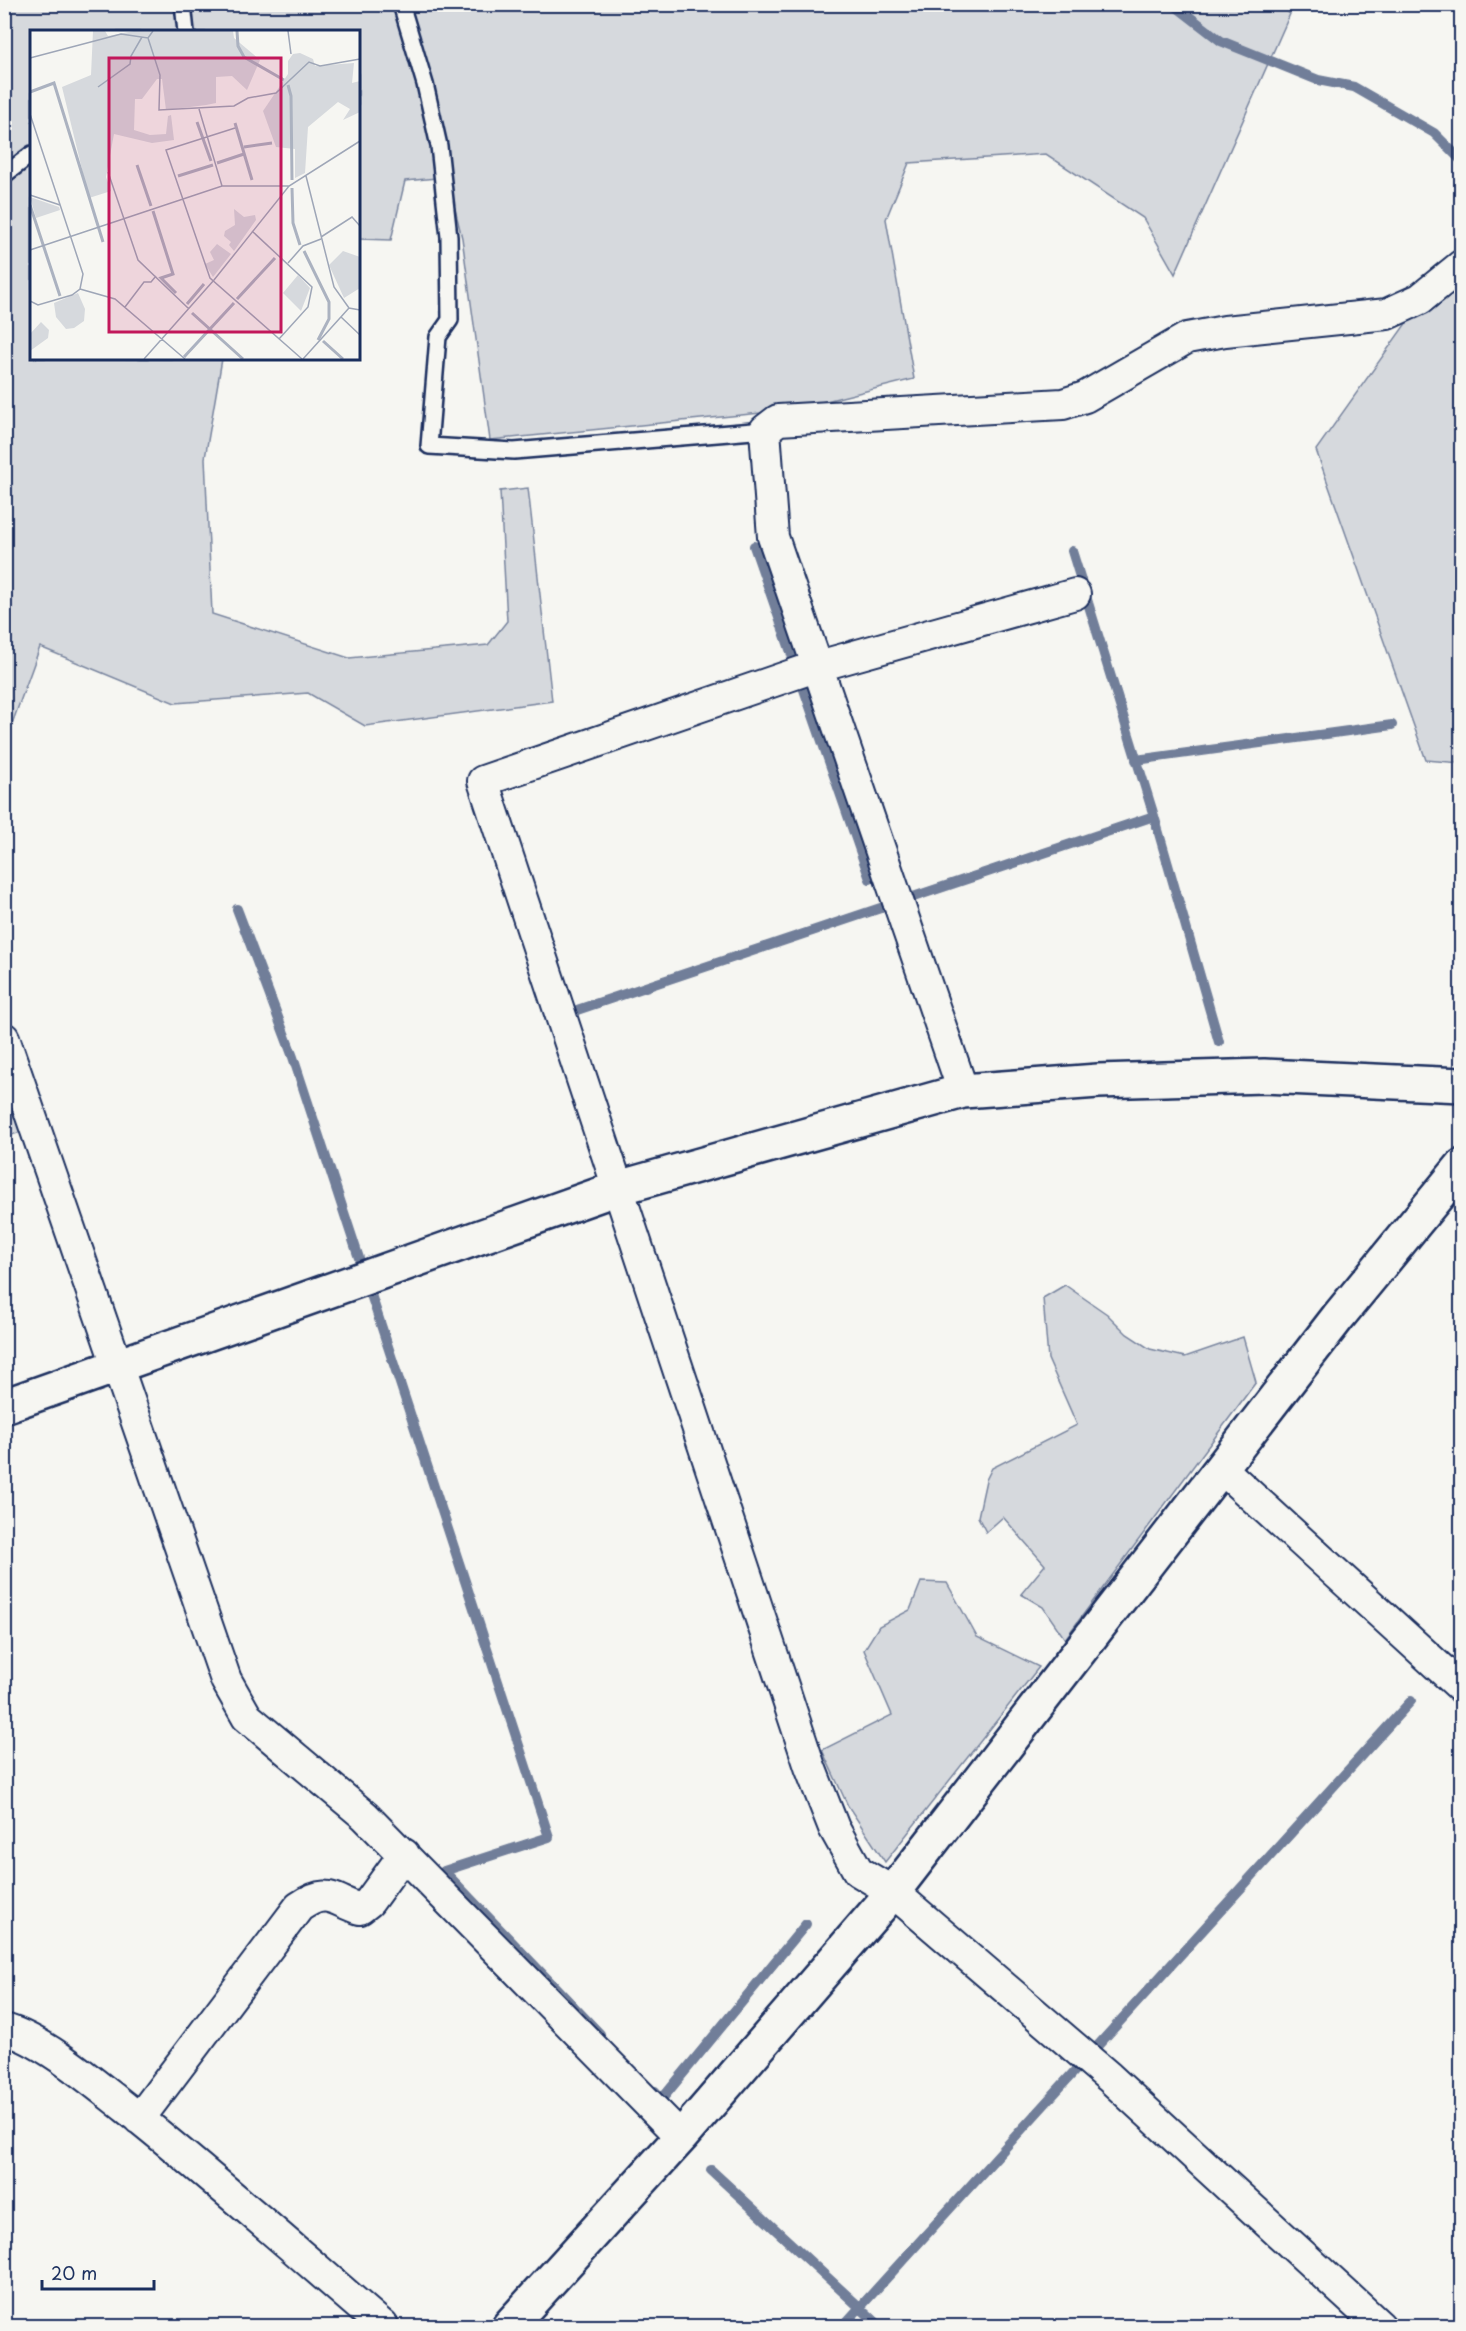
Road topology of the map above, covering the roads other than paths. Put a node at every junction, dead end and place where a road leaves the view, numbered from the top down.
1 (183, 4) edge
2 (401, 4) edge
3 (186, 30) edge
4 (30, 156) edge
5 (4, 175) edge
6 (1461, 265) edge
7 (765, 430) junction
8 (1075, 594) dead end
9 (815, 667) junction
10 (4, 1038) edge
11 (1461, 1085) edge
12 (963, 1091) junction
13 (1461, 1166) edge
14 (618, 1188) junction
15 (118, 1365) junction
16 (4, 1406) edge
17 (1221, 1468) junction
18 (1461, 1688) edge
19 (404, 1854) junction
20 (893, 1892) junction
21 (4, 2029) edge
22 (139, 2119) junction
23 (681, 2137) junction
24 (383, 2326) edge
25 (509, 2326) edge
26 (1380, 2326) edge

1 - 3 lane
2 - 7 lane
4 - 5 lane
6 - 7 street
7 - 9 street
8 - 9 street
9 - 12 street
9 - 14 street
10 - 15 street
11 - 12 street
12 - 14 street
13 - 17 street
14 - 15 street
14 - 20 street
15 - 16 street
15 - 19 street
17 - 18 street
17 - 20 street
19 - 22 street
19 - 23 street
20 - 23 street
20 - 26 street
21 - 22 street
22 - 24 street
23 - 25 street

